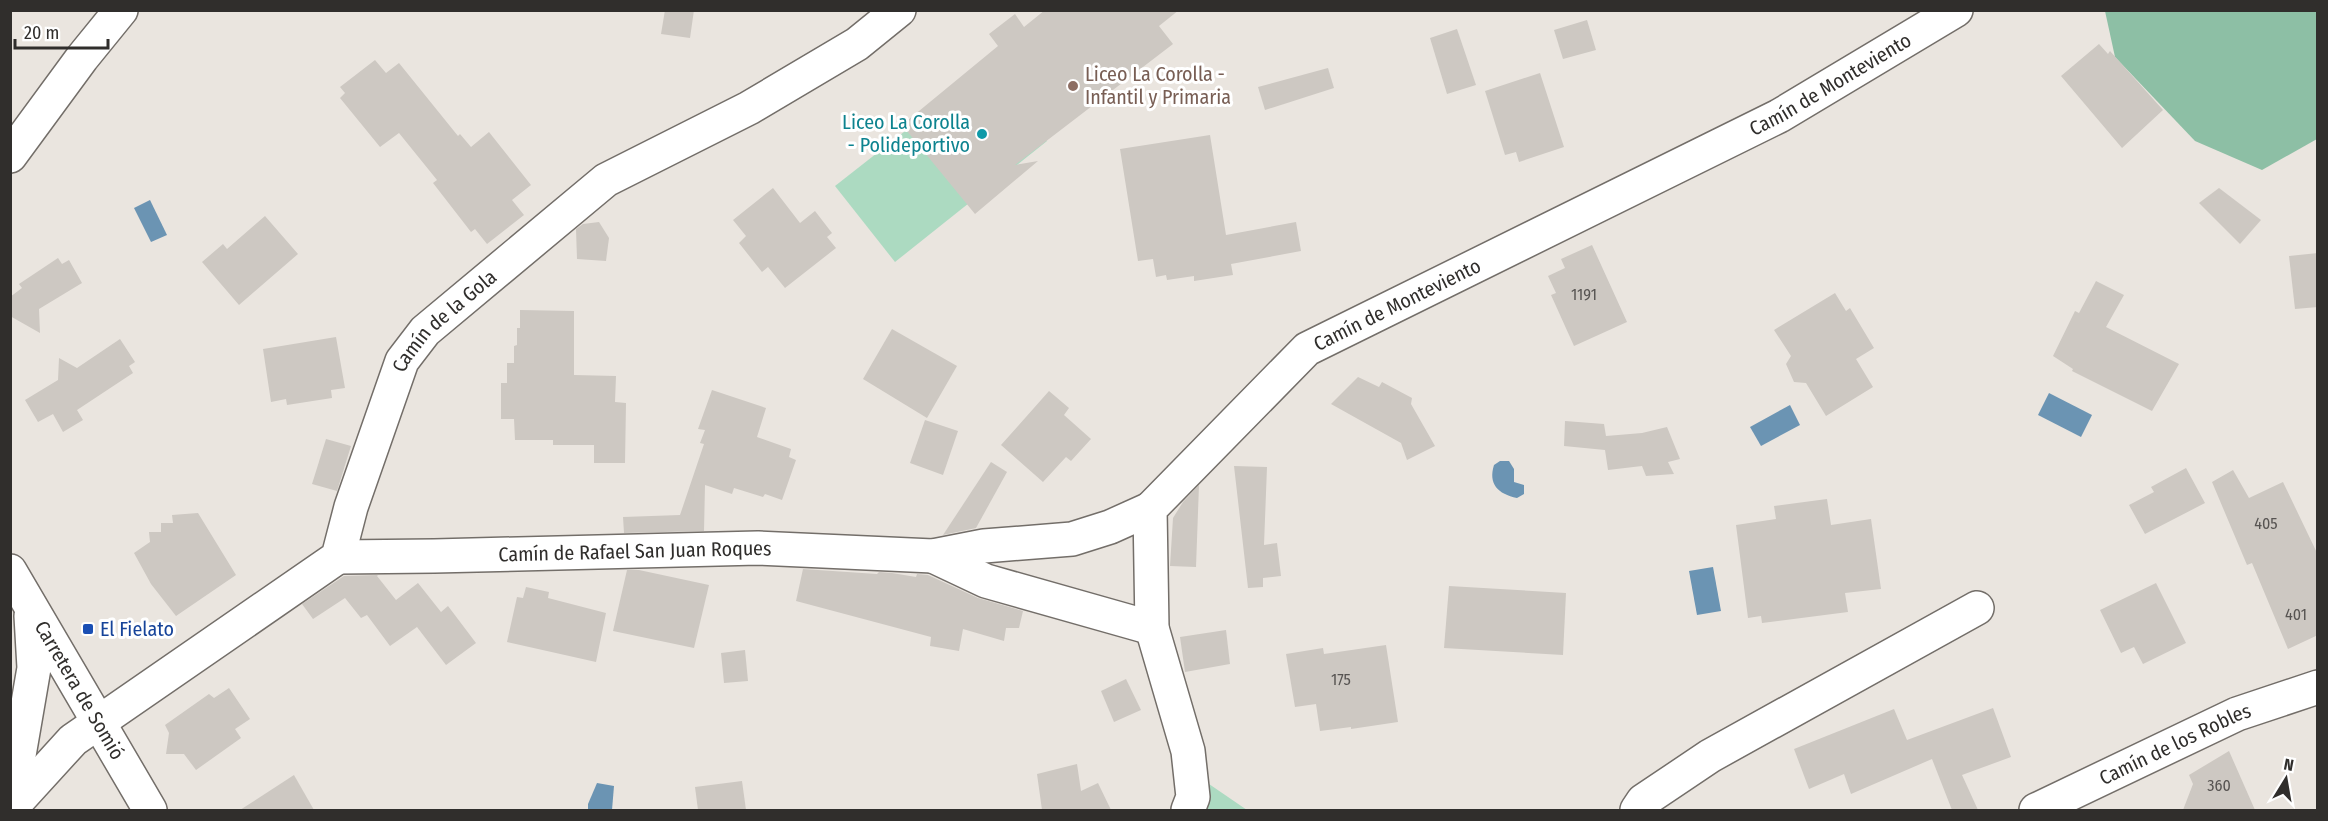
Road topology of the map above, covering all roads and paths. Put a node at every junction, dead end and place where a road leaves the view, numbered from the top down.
1 (121, 10) edge
2 (899, 10) edge
3 (1956, 10) edge
4 (10, 156) edge
5 (1150, 509) junction
6 (933, 556) junction
7 (338, 557) junction
8 (10, 571) edge
9 (31, 608) junction
10 (1977, 608) dead end
11 (1152, 628) junction
12 (2318, 687) edge
13 (97, 722) junction
14 (13, 805) edge
15 (150, 810) edge
16 (1188, 810) edge
17 (1637, 810) edge
18 (2036, 810) edge

1 - 4 street
2 - 7 street, Camín de la Gola
3 - 5 street, Camín de Monteviento
5 - 6 street, Camín de Rafael San Juan Roques
5 - 11 street
6 - 7 street, Camín de Rafael San Juan Roques
6 - 11 street, Camín de Rafael San Juan Roques
7 - 13 street
8 - 9 street, Carretera de Somió
9 - 13 street, Carretera de Somió
9 - 14 street
10 - 17 street
11 - 16 street
12 - 18 street, Camín de los Robles
13 - 14 street
13 - 15 street, Carretera de Somió

